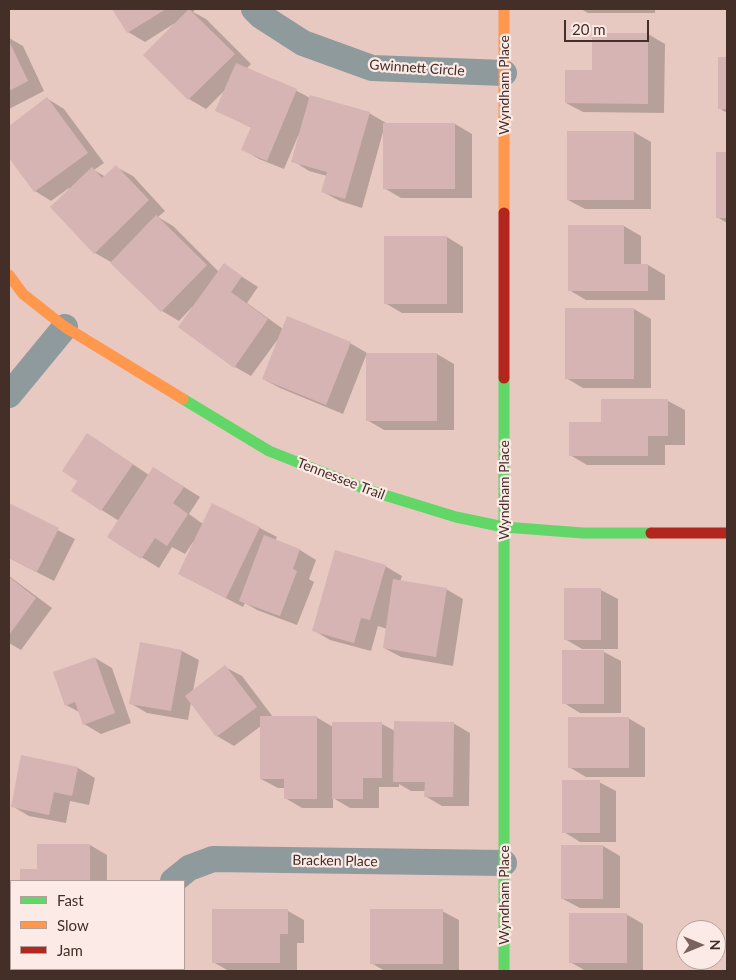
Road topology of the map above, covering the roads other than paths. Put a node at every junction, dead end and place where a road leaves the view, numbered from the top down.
1 (254, 9) edge
2 (504, 9) edge
3 (504, 73) junction
4 (9, 275) edge
5 (65, 327) junction
6 (9, 395) edge
7 (504, 527) junction
8 (727, 533) edge
9 (504, 863) junction
10 (174, 880) edge
11 (504, 971) edge

1 - 3 street, Gwinnett Circle
2 - 3 street, Wyndham Place
3 - 7 street, Wyndham Place
4 - 5 street, Tennessee Trail
5 - 6 street
5 - 7 street, Tennessee Trail
7 - 8 street, Tennessee Trail
7 - 9 street, Wyndham Place
9 - 10 street, Bracken Place
9 - 11 street, Wyndham Place

